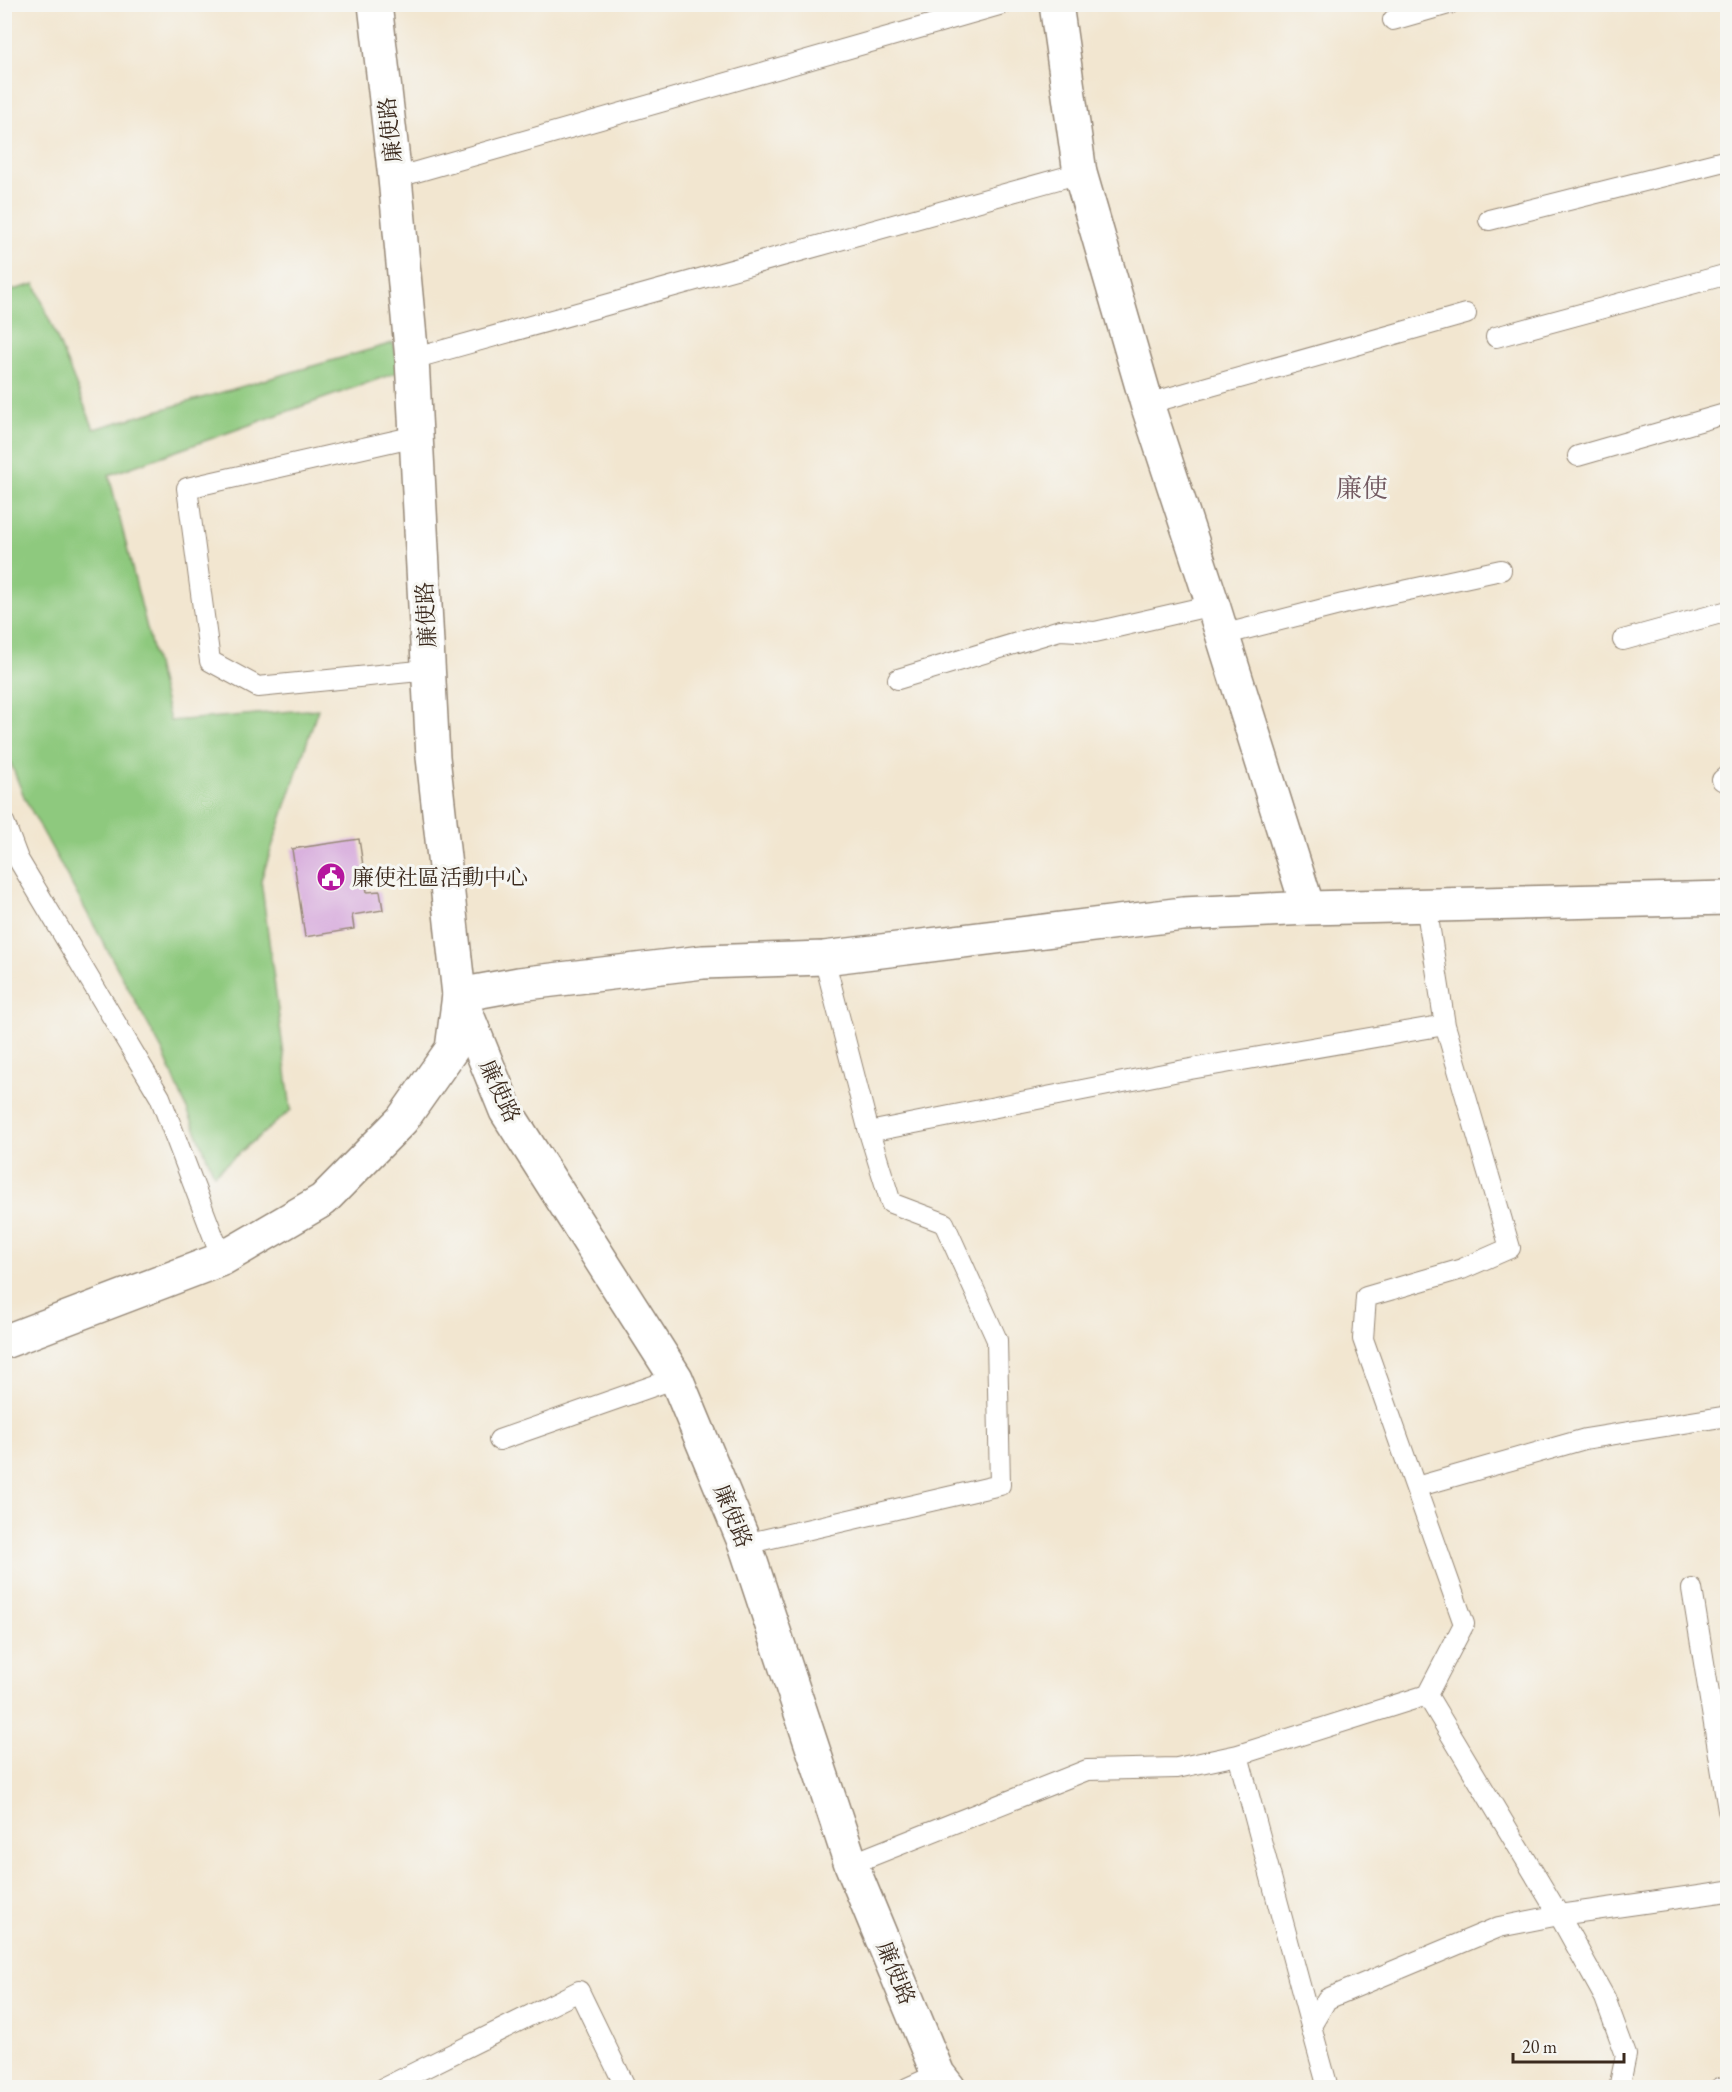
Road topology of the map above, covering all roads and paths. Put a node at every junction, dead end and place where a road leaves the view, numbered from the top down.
1 (375, 4) edge
2 (1003, 4) edge
3 (1056, 4) edge
4 (1449, 4) edge
5 (1393, 20) dead end
6 (1728, 160) edge
7 (1080, 173) junction
8 (395, 178) junction
9 (1489, 220) dead end
10 (1728, 274) edge
11 (1466, 314) dead end
12 (1496, 337) dead end
13 (412, 359) junction
14 (1147, 404) junction
15 (1728, 413) edge
16 (416, 436) junction
17 (1578, 456) dead end
18 (1501, 570) dead end
19 (1213, 605) junction
20 (1728, 611) edge
21 (1222, 635) junction
22 (1623, 640) dead end
23 (429, 670) junction
24 (898, 679) dead end
25 (4, 822) edge
26 (1728, 898) edge
27 (1426, 905) junction
28 (1308, 908) junction
29 (824, 958) junction
30 (459, 995) junction
31 (1445, 1025) junction
32 (868, 1132) junction
33 (222, 1258) junction
34 (4, 1342) edge
35 (676, 1378) junction
36 (1728, 1416) edge
37 (499, 1440) dead end
38 (1416, 1486) junction
39 (745, 1544) junction
40 (1692, 1588) dead end
41 (1427, 1695) junction
42 (1238, 1755) junction
43 (1728, 1810) edge
44 (851, 1864) junction
45 (1728, 1891) edge
46 (1559, 1915) junction
47 (1311, 2026) junction
48 (943, 2081) edge
49 (1728, 2086) edge
50 (384, 2088) edge
51 (626, 2088) edge
52 (907, 2088) edge
53 (1328, 2088) edge
54 (1619, 2088) edge
55 (1720, 2088) edge

1 - 8 street, 廉使路
2 - 8 lane
3 - 7 street
4 - 5 lane
6 - 9 lane
7 - 13 lane
7 - 14 street
8 - 13 street, 廉使路
10 - 12 lane
11 - 14 lane
13 - 16 street, 廉使路
14 - 19 street
15 - 17 lane
16 - 23 street, 廉使路
16 - 23 lane
18 - 21 lane
19 - 21 street
19 - 24 lane
20 - 22 lane
21 - 28 street
23 - 30 street, 廉使路
25 - 33 lane
26 - 27 street
27 - 28 street
27 - 31 lane
28 - 29 street
29 - 30 street
29 - 32 lane
30 - 33 street
30 - 35 street, 廉使路
31 - 32 lane
31 - 38 lane
32 - 39 lane
33 - 34 street
35 - 37 lane
35 - 39 street, 廉使路
36 - 38 lane
38 - 41 lane
39 - 44 street, 廉使路
40 - 43 lane
41 - 42 lane
41 - 46 lane
42 - 44 lane
42 - 47 lane
44 - 48 street, 廉使路
45 - 46 lane
46 - 47 lane
46 - 54 lane
47 - 53 lane
48 - 52 lane
49 - 55 lane
50 - 51 lane

